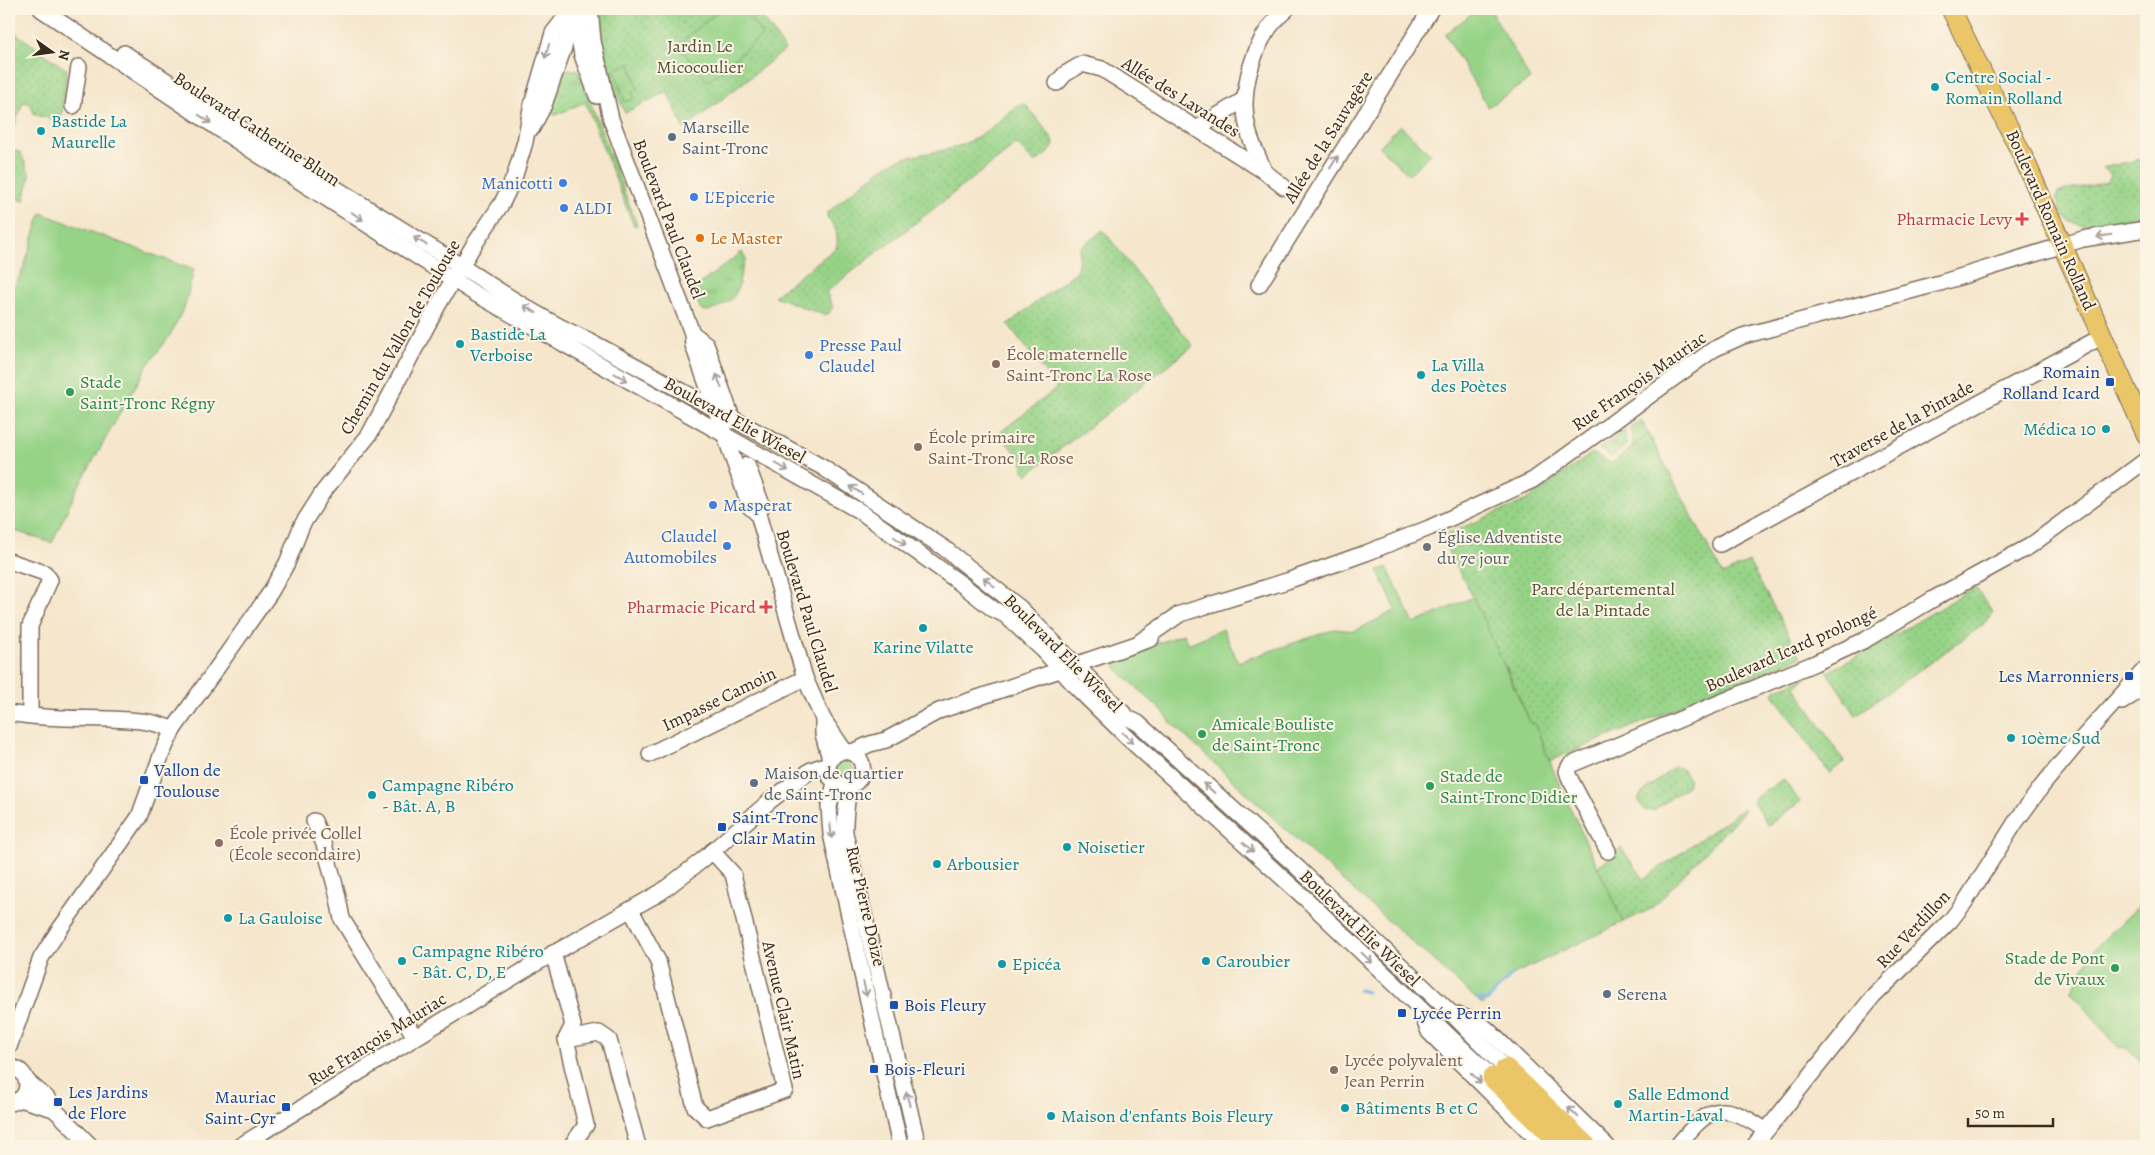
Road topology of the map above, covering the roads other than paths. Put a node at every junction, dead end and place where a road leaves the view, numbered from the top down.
1 (40, 9) edge
2 (58, 9) edge
3 (1286, 9) edge
4 (1430, 9) edge
5 (1951, 9) edge
6 (590, 11) edge
7 (574, 12) edge
8 (80, 67) dead end
9 (1057, 83) dead end
10 (1246, 99) junction
11 (73, 106) dead end
12 (611, 119) junction
13 (1196, 129) junction
14 (1265, 172) junction
15 (1284, 187) tunnel mouth
16 (2146, 229) edge
17 (2063, 246) junction
18 (457, 273) junction
19 (1259, 285) dead end
20 (692, 333) junction
21 (2103, 336) junction
22 (715, 409) junction
23 (732, 418) junction
24 (2146, 434) edge
25 (733, 440) junction
26 (2146, 460) edge
27 (1720, 544) dead end
28 (9, 561) edge
29 (1075, 664) junction
30 (2146, 668) edge
31 (1060, 670) junction
32 (805, 678) junction
33 (2146, 686) edge
34 (2110, 709) junction
35 (9, 713) edge
36 (30, 716) junction
37 (823, 719) junction
38 (173, 730) junction
39 (886, 740) junction
40 (848, 751) junction
41 (650, 754) dead end
42 (829, 762) junction
43 (863, 765) junction
44 (803, 777) junction
45 (838, 783) junction
46 (314, 821) dead end
47 (712, 851) junction
48 (1608, 851) dead end
49 (631, 910) junction
50 (553, 953) junction
51 (1418, 1006) junction
52 (1450, 1012) junction
53 (892, 1031) junction
54 (876, 1036) junction
55 (415, 1037) junction
56 (566, 1038) junction
57 (11, 1041) edge
58 (19, 1072) edge
59 (1499, 1074) junction
60 (15, 1101) edge
61 (54, 1109) junction
62 (1765, 1130) junction
63 (264, 1140) edge
64 (898, 1144) edge
65 (91, 1146) edge
66 (240, 1146) edge
67 (571, 1146) edge
68 (638, 1146) edge
69 (918, 1146) edge
70 (1544, 1146) edge
71 (1565, 1146) edge
72 (1586, 1146) edge
73 (1608, 1146) edge
74 (1677, 1146) edge
75 (1754, 1146) edge

1 -> 18 street, Boulevard Catherine Blum
18 -> 2 street, Boulevard Catherine Blum
3 - 10 street
19 -> 4 street, Allée de la Sauvagère
5 - 17 main road, Boulevard Romain Rolland
6 - 7 street, Chemin du Vallon de Toulouse
6 - 12 street, Boulevard Paul Claudel
7 - 12 street, Boulevard Paul Claudel
7 - 18 street, Chemin du Vallon de Toulouse
8 - 11 street
9 - 13 street, Allée des Lavandes
10 - 13 street
10 - 14 street
12 - 20 street, Boulevard Paul Claudel
13 - 14 street, Allée des Lavandes
14 - 15 street, Allée des Lavandes
16 -> 17 street, Rue François Mauriac
17 - 21 main road, Boulevard Romain Rolland
17 - 29 street, Rue François Mauriac
22 -> 18 street, Boulevard Elie Wiesel
18 -> 25 street, Boulevard Elie Wiesel
18 - 38 street, Chemin du Vallon de Toulouse
20 - 22 street, Boulevard Paul Claudel
23 -> 20 street, Boulevard Paul Claudel
21 - 24 main road, Boulevard Romain Rolland
21 - 27 street, Traverse de la Pintade
22 - 23 street, Boulevard Elie Wiesel
22 - 25 street, Boulevard Paul Claudel
23 - 25 street, Boulevard Paul Claudel
29 -> 23 street, Boulevard Elie Wiesel
25 -> 31 street, Boulevard Elie Wiesel
25 - 32 street, Boulevard Paul Claudel
26 - 48 street, Boulevard Icard prolongé
28 - 36 street
29 - 31 street, Rue François Mauriac
52 -> 29 street, Boulevard Elie Wiesel
30 - 34 street, Rue Verdillon
31 - 39 street, Rue François Mauriac
31 -> 51 street, Boulevard Elie Wiesel
32 - 37 street, Boulevard Paul Claudel
32 - 41 street, Impasse Camoin
33 - 34 street, Rue Verdillon
34 - 62 street, Rue Verdillon
35 - 36 street
36 - 38 street
37 - 40 street, Boulevard Paul Claudel
37 - 42 street, Boulevard Paul Claudel
38 - 57 street, Chemin du Vallon de Toulouse
39 - 40 street, Rue François Mauriac
39 - 43 street, Rue François Mauriac
40 - 42 street, Rue François Mauriac
40 - 43 street
42 - 44 street, Rue François Mauriac
42 - 45 street
43 - 45 street, Rue François Mauriac
44 - 45 street
44 - 47 street, Rue François Mauriac
45 - 53 street, Rue Pierre Doize
45 -> 54 street, Rue Pierre Doize
46 - 55 street
47 - 49 street, Rue François Mauriac
47 - 49 street, Avenue Clair Matin
49 - 50 street, Rue François Mauriac
50 - 55 street, Rue François Mauriac
50 - 56 street
51 - 59 street, Boulevard Elie Wiesel
51 -> 70 street
52 - 59 street, Boulevard Elie Wiesel
73 -> 52 street
53 - 54 street
69 -> 53 street, Rue Pierre Doize
54 - 64 street, Rue Pierre Doize
55 - 63 street, Rue François Mauriac
56 - 67 street
56 - 68 street
57 - 58 street, Chemin du Vallon de Toulouse
58 - 60 street
58 - 61 street
59 - 71 highway, Boulevard Elie Wiesel
59 - 72 highway, Boulevard Elie Wiesel
60 - 61 street
61 - 65 street
62 - 74 street
62 - 75 street, Rue Verdillon
63 - 66 street, Rue François Mauriac

